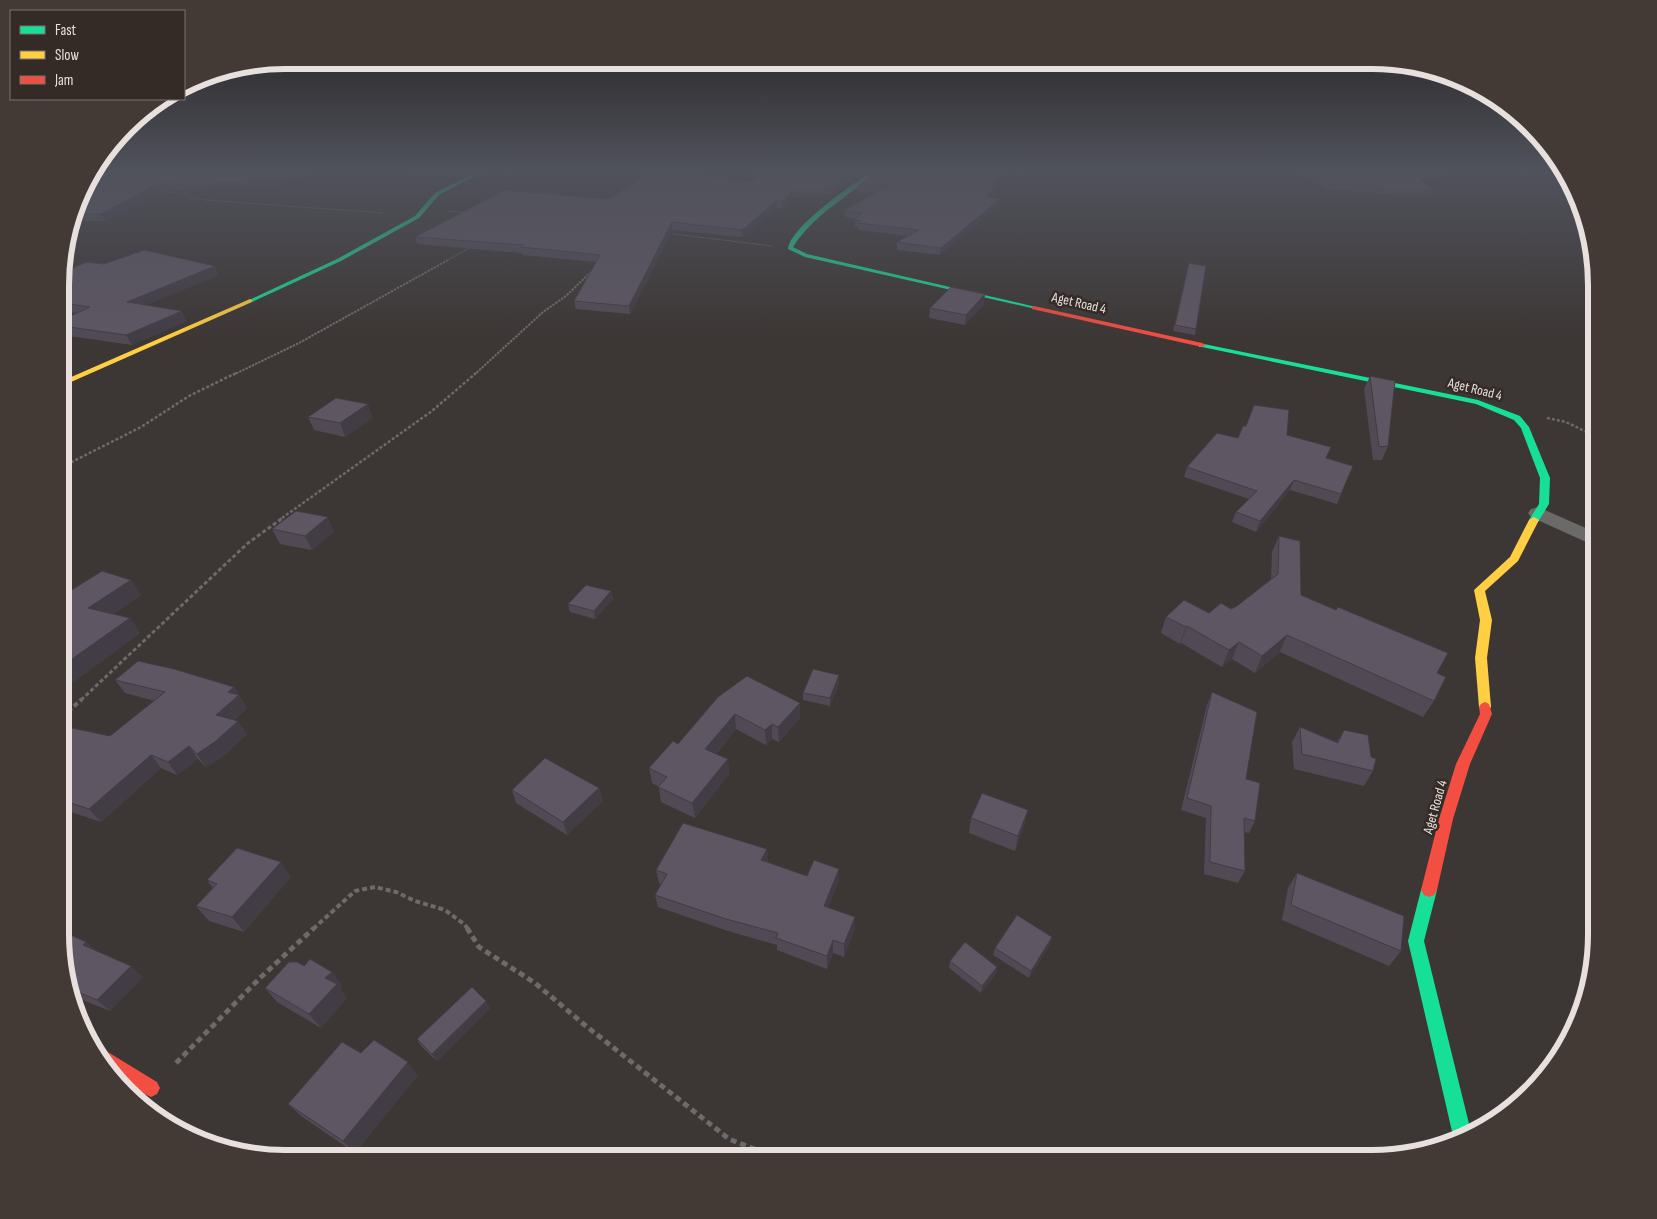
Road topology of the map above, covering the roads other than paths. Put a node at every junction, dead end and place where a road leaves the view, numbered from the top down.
1 (399, 228) edge
2 (806, 228) edge
3 (69, 381) edge
4 (1538, 513) junction
5 (1588, 537) edge
6 (112, 1064) edge
7 (151, 1088) road end
8 (1461, 1131) edge

1 - 3 street
2 - 4 street, Aget Road 4
4 - 5 street
4 - 8 street, Aget Road 4
6 - 7 street

